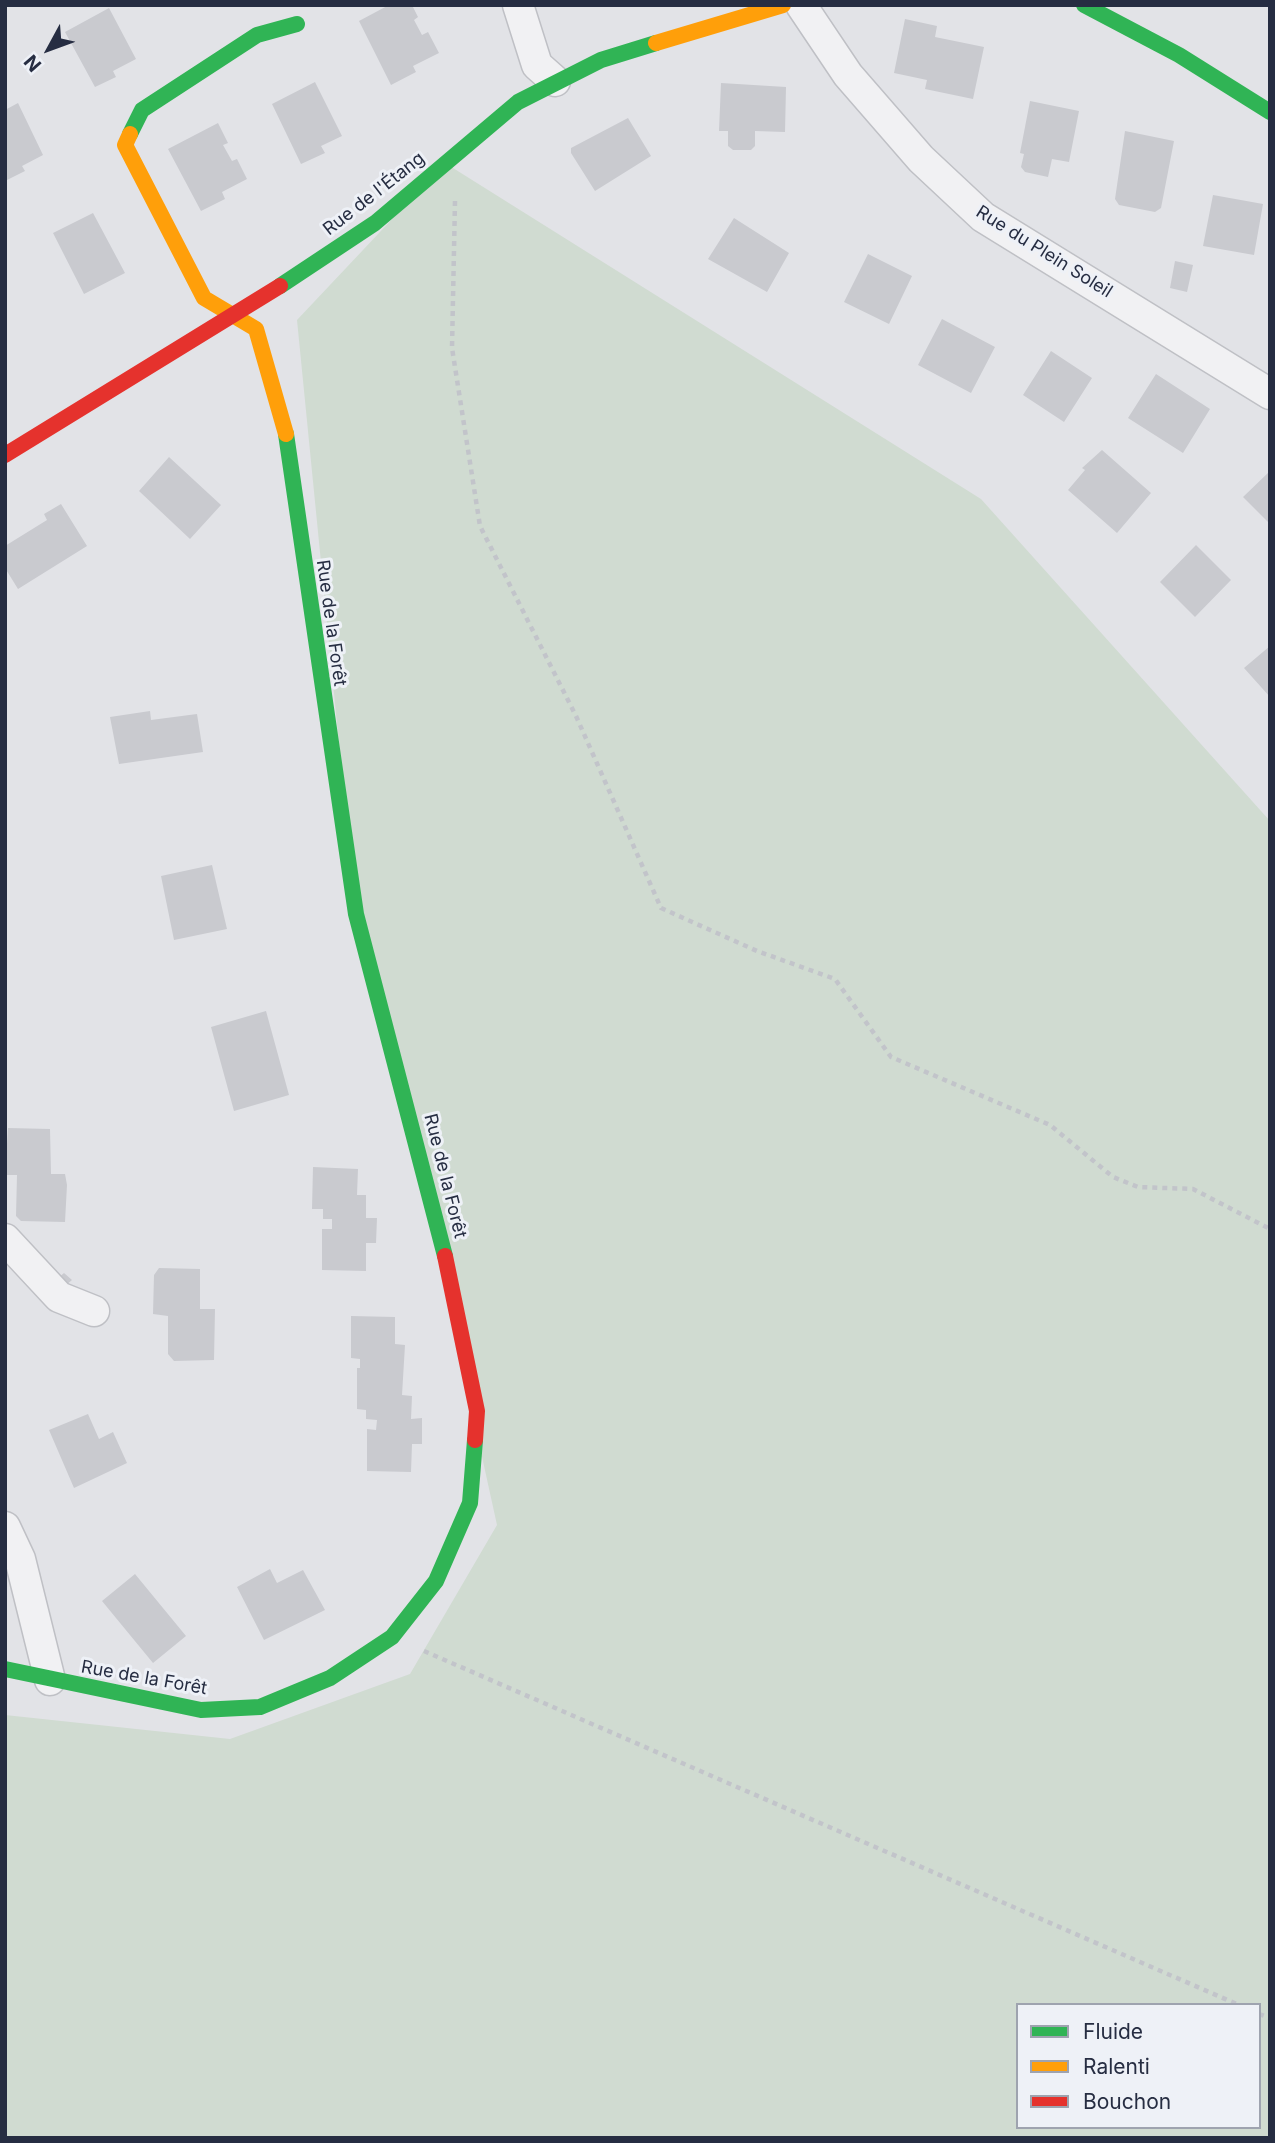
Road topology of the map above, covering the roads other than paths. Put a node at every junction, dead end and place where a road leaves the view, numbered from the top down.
1 (518, 5) edge
2 (783, 5) edge
3 (801, 5) edge
4 (1084, 5) edge
5 (297, 24) dead end
6 (555, 81) junction
7 (1270, 112) edge
8 (235, 316) junction
9 (1270, 394) edge
10 (5, 455) edge
11 (5, 1239) edge
12 (94, 1311) dead end
13 (5, 1527) edge
14 (5, 1669) edge
15 (50, 1680) junction

1 - 6 street
2 - 6 street, Rue de l'Étang
3 - 9 street, Rue du Plein Soleil
4 - 7 street
5 - 8 street, Rue de la Forêt
6 - 8 street, Rue de l'Étang
8 - 10 street, Rue de l'Étang
8 - 15 street, Rue de la Forêt
11 - 12 street
13 - 15 street
14 - 15 street, Rue de la Forêt

